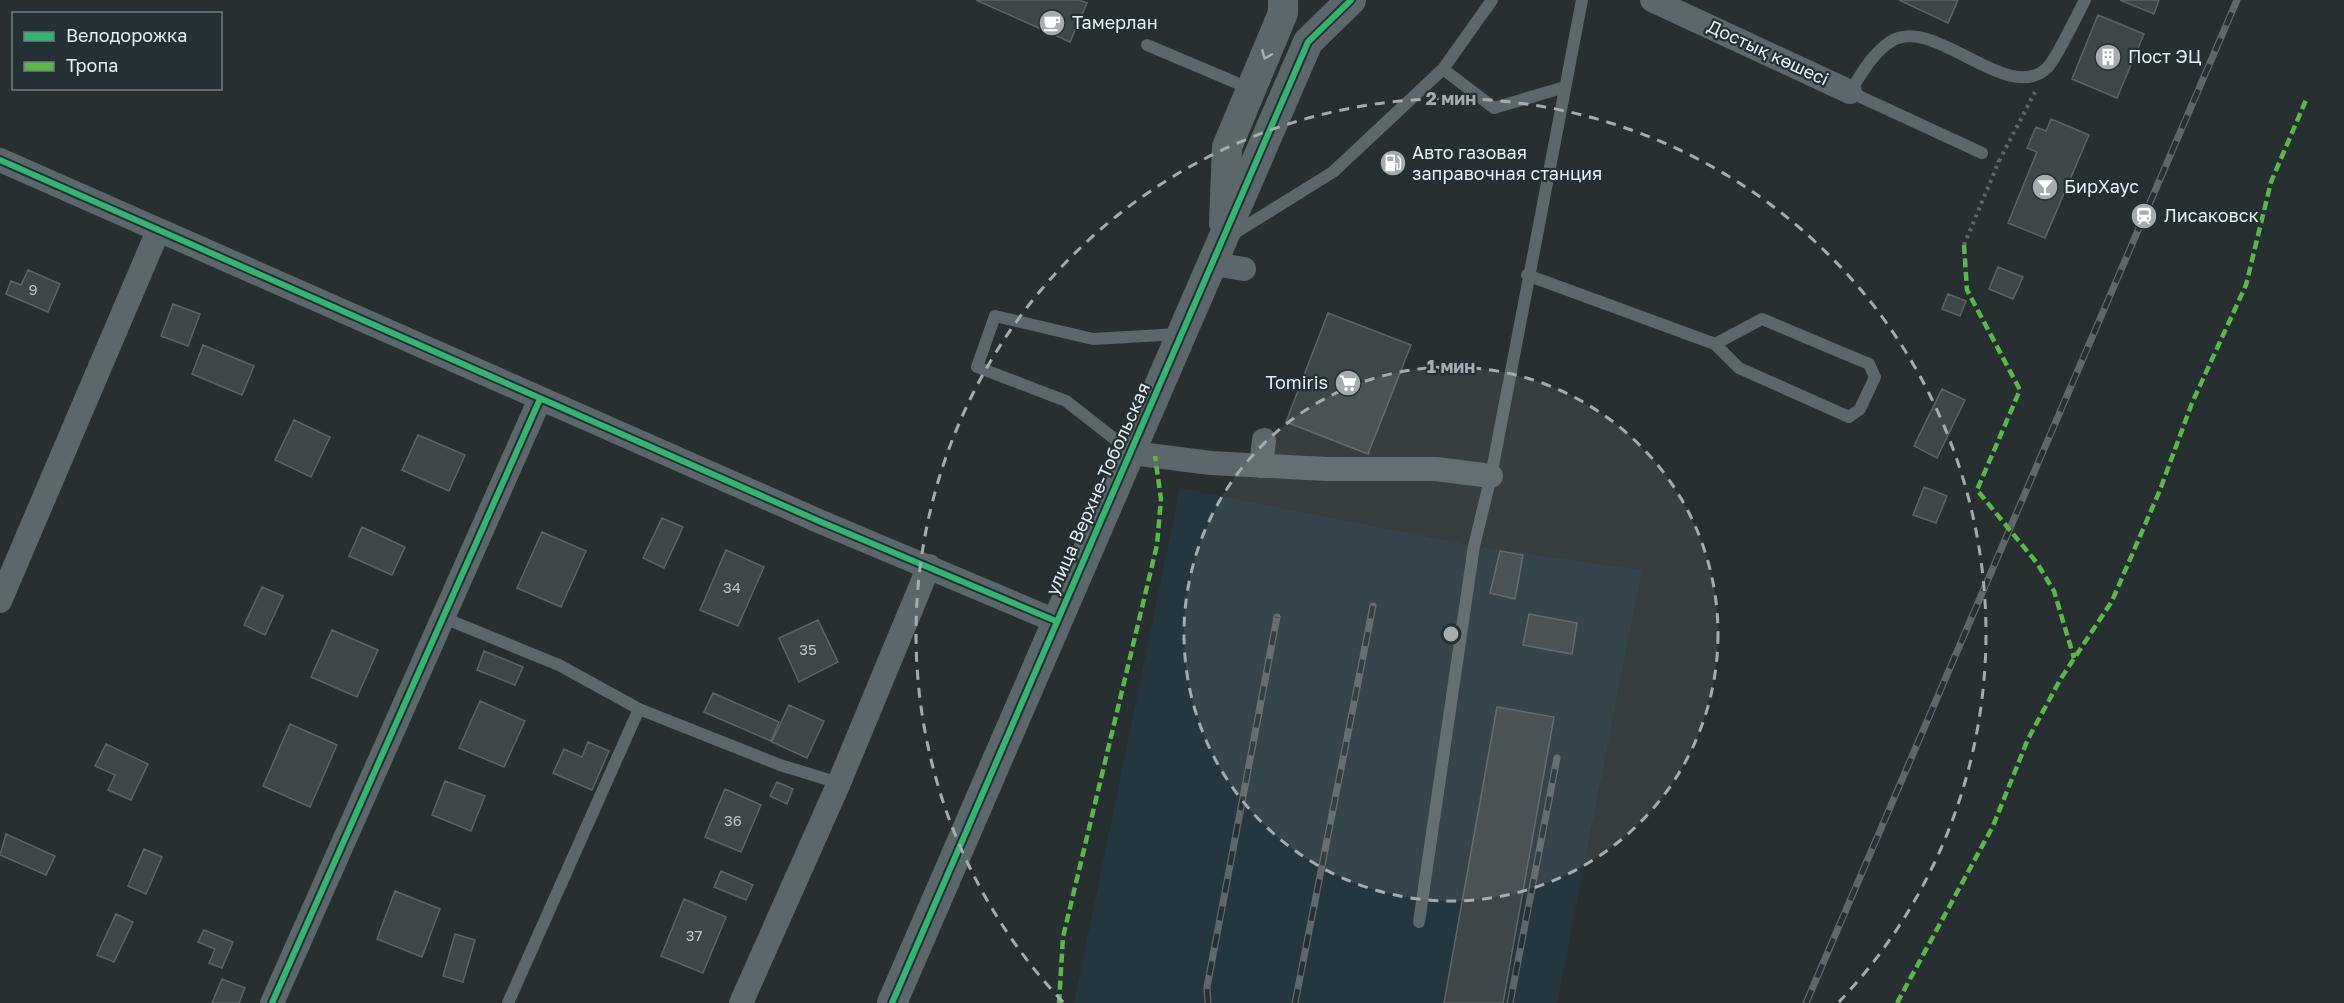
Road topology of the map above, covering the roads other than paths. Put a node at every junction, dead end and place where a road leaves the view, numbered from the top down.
1 (1283, 0) edge
2 (1351, 0) edge
3 (1492, 0) edge
4 (1582, 0) edge
5 (1652, 0) edge
6 (2085, 0) edge
7 (1147, 45) dead end
8 (1443, 69) junction
9 (1565, 87) junction
10 (1251, 90) junction
11 (1850, 92) junction
12 (1982, 153) road end
13 (0, 160) edge
14 (158, 231) junction
15 (1219, 252) junction
16 (1244, 268) dead end
17 (1527, 275) junction
18 (1183, 334) junction
19 (1715, 344) junction
20 (540, 399) junction
21 (1264, 440) dead end
22 (1132, 453) junction
23 (1261, 466) junction
24 (1491, 476) junction
25 (929, 566) junction
26 (0, 601) edge
27 (444, 618) junction
28 (1056, 621) junction
29 (639, 709) junction
30 (839, 783) junction
31 (1419, 922) dead end
32 (272, 1003) edge
33 (508, 1003) edge
34 (741, 1003) edge
35 (892, 1003) edge

1 -> 10 street, улица Верхне-Тобольская
2 - 15 street, улица Верхне-Тобольская
3 - 8 lane
4 - 9 lane
5 - 11 street, Достық көшесі
6 - 11 lane
7 - 10 lane
8 - 9 lane
8 - 15 lane
9 - 17 lane
10 - 15 street, улица Верхне-Тобольская
11 - 12 lane
13 - 14 street
14 - 20 street
14 - 26 street
15 - 16 street
15 - 18 street, улица Верхне-Тобольская
17 - 19 lane
17 - 24 lane
18 - 22 street, улица Верхне-Тобольская
18 - 22 lane
19 - 19 lane
20 - 25 street
20 - 27 street
21 - 23 street
22 - 23 street
22 - 28 street, улица Верхне-Тобольская
23 - 24 street
24 - 31 lane
25 - 28 street
25 - 30 street
27 - 29 lane
27 - 32 street
28 - 35 street, улица Верхне-Тобольская
29 - 30 lane
29 - 33 lane
30 - 34 street

